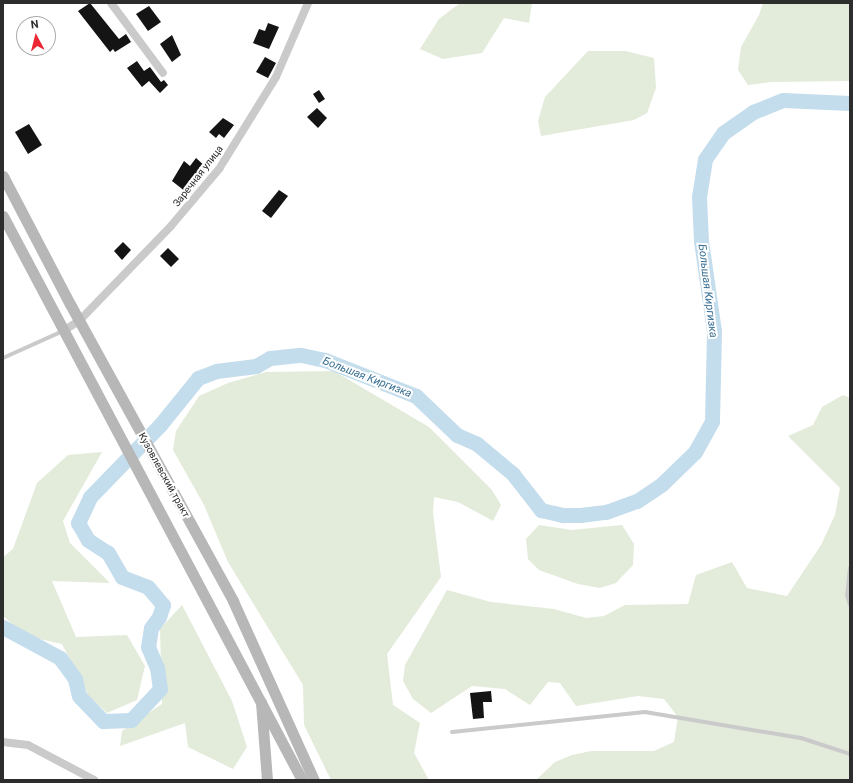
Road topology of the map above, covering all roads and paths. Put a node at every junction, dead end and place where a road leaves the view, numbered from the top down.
1 (111, 3) edge
2 (308, 3) edge
3 (163, 73) dead end
4 (3, 176) edge
5 (3, 216) edge
6 (79, 322) junction
7 (63, 331) junction
8 (3, 358) edge
9 (850, 568) edge
10 (850, 605) edge
11 (261, 698) junction
12 (452, 732) dead end
13 (3, 742) edge
14 (850, 754) edge
15 (94, 780) edge
16 (267, 780) edge
17 (302, 780) edge
18 (314, 780) edge

1 - 3 street
2 - 6 street, Заречная улица
4 - 6 main road, Кузовлевский тракт
5 - 7 main road, Кузовлевский тракт
6 - 7 street, Заречная улица
6 - 18 main road, Кузовлевский тракт
7 - 8 lane
7 - 11 main road, Кузовлевский тракт
9 - 10 lane
11 - 16 main road, Кузовлевский тракт
11 - 17 main road, Кузовлевский тракт
12 - 14 lane
13 - 15 street

